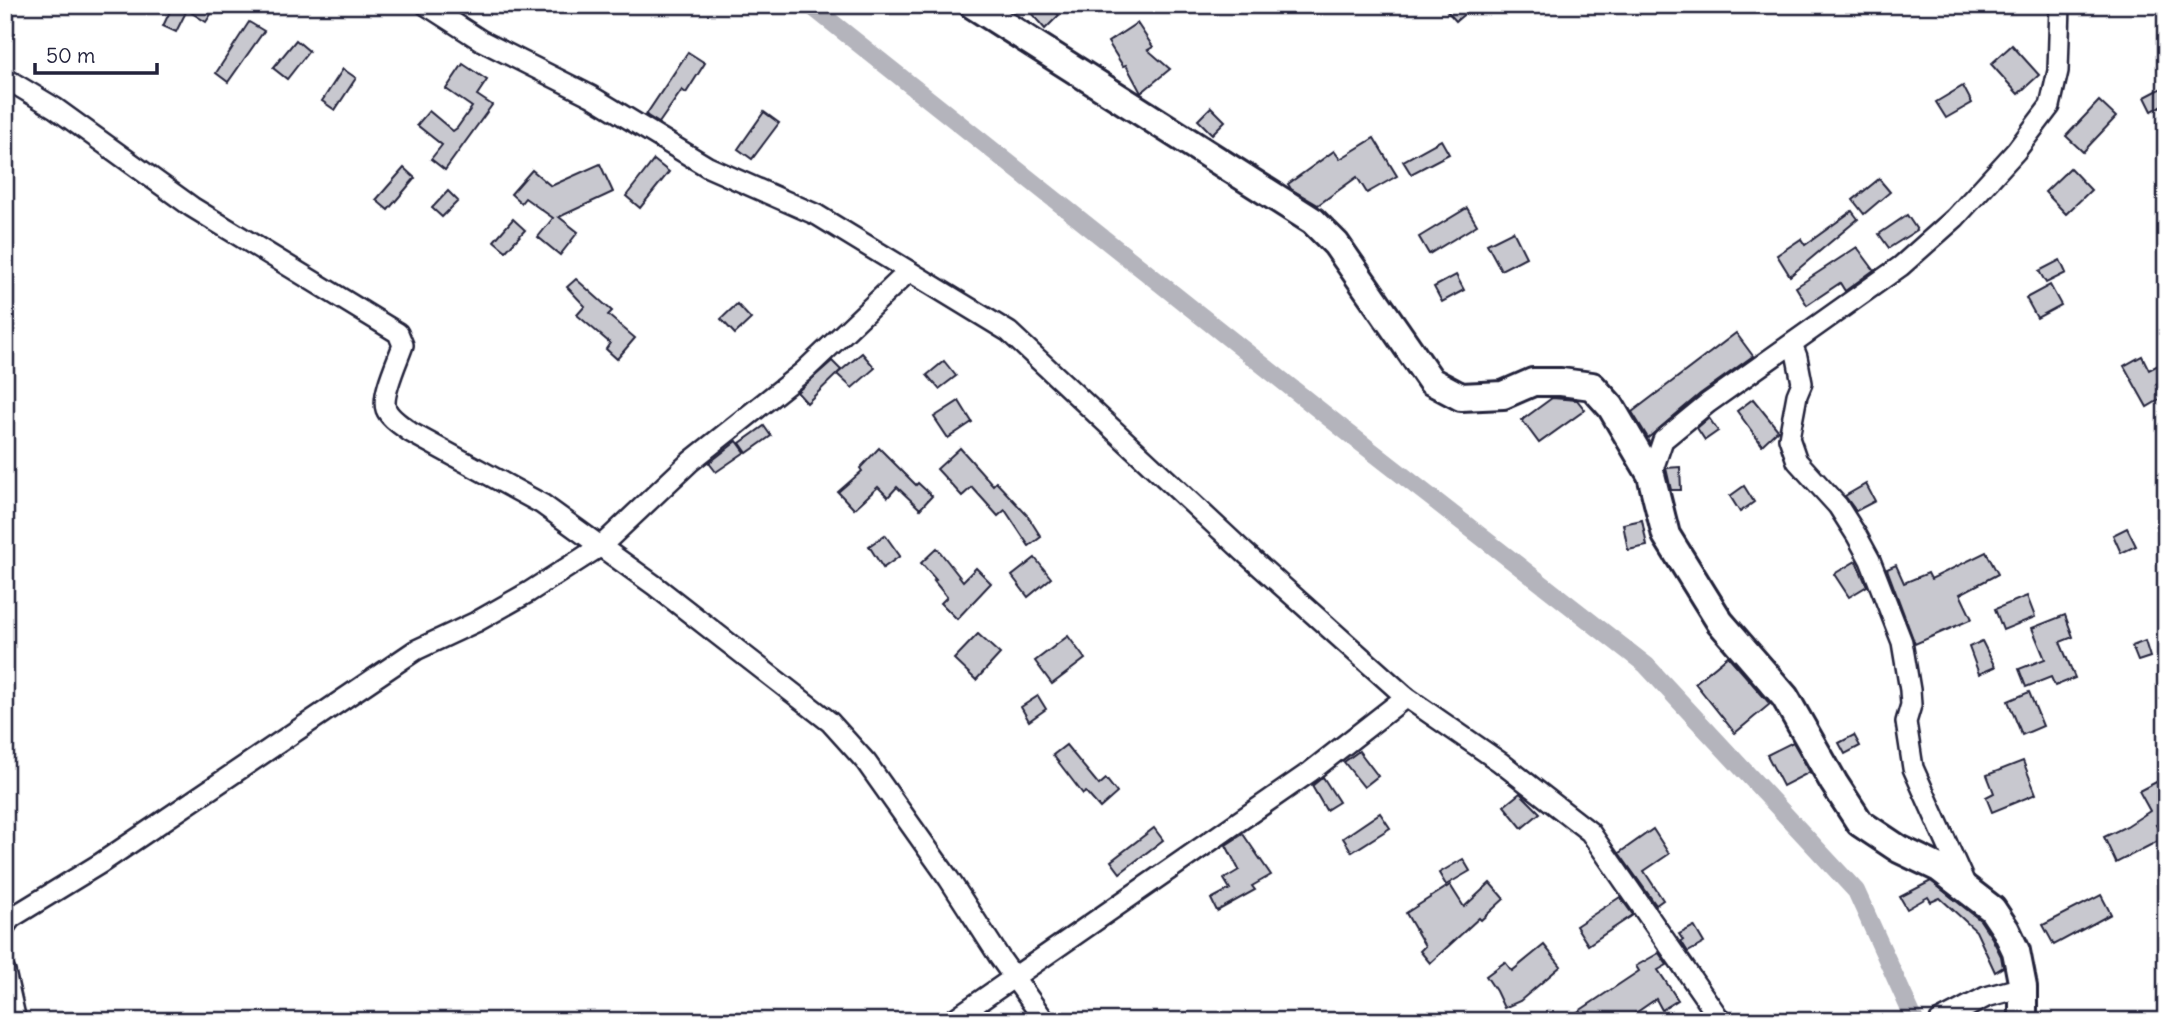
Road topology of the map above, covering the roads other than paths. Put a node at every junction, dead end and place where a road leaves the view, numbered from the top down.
1 (426, 5) edge
2 (973, 5) edge
3 (2060, 5) edge
4 (5, 78) edge
5 (908, 272) junction
6 (1792, 344) junction
7 (1651, 475) junction
8 (601, 546) junction
9 (1406, 697) junction
10 (1966, 887) junction
11 (5, 926) edge
12 (5, 972) edge
13 (1015, 978) junction
14 (2023, 987) junction
15 (16, 1021) edge
16 (951, 1021) edge
17 (1045, 1021) edge
18 (1721, 1021) edge
19 (1940, 1021) edge
20 (2023, 1021) edge

1 - 5 street
2 - 7 street
3 - 6 street
4 - 8 street
5 - 8 street
5 - 9 street
6 - 7 street
6 - 10 street
7 - 10 street
8 - 11 street
8 - 13 street
9 - 13 street
9 - 18 street
10 - 14 street
12 - 15 street
13 - 16 street
13 - 17 street
14 - 19 street
14 - 20 street

